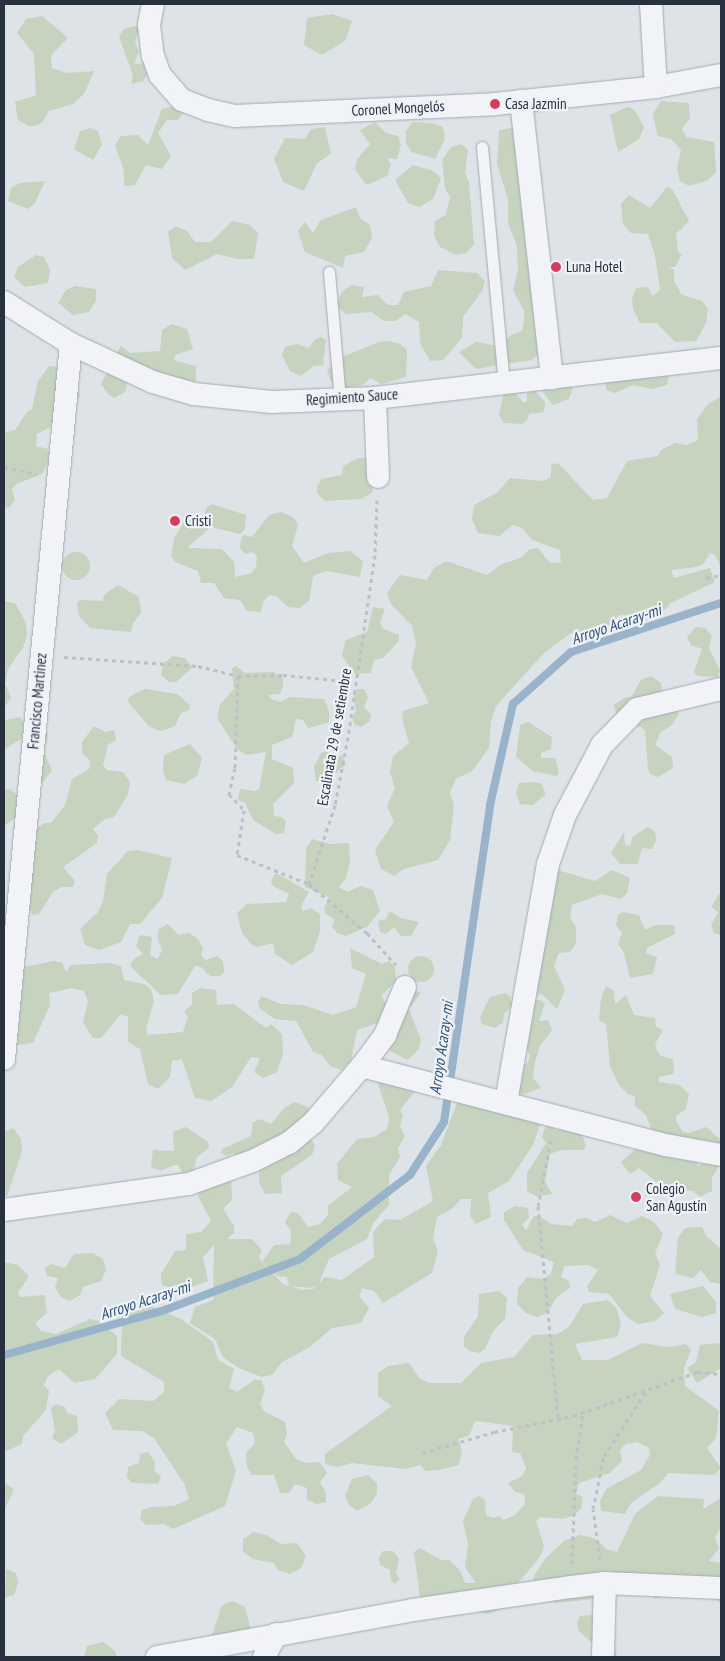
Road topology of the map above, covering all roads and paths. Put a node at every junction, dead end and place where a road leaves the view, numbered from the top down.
1 (153, 4) edge
2 (651, 4) edge
3 (721, 75) edge
4 (656, 87) junction
5 (521, 101) junction
6 (482, 147) dead end
7 (329, 272) dead end
8 (4, 302) edge
9 (71, 344) junction
10 (721, 358) edge
11 (552, 378) junction
12 (504, 382) junction
13 (375, 398) junction
14 (340, 400) junction
15 (4, 467) edge
16 (378, 477) joint
17 (59, 478) junction
18 (721, 575) edge
19 (706, 578) dead end
20 (42, 657) junction
21 (238, 676) junction
22 (356, 682) junction
23 (721, 689) edge
24 (308, 884) junction
25 (405, 987) joint
26 (4, 1051) edge
27 (362, 1066) junction
28 (497, 1100) junction
29 (556, 1117) junction
30 (721, 1155) edge
31 (4, 1210) edge
32 (721, 1374) edge
33 (647, 1389) junction
34 (583, 1412) junction
35 (558, 1419) junction
36 (422, 1453) dead end
37 (605, 1583) junction
38 (571, 1587) junction
39 (721, 1588) edge
40 (276, 1634) junction
41 (157, 1657) edge
42 (264, 1657) edge
43 (603, 1657) edge

1 - 5 street, Coronel Mongelós
2 - 4 street
3 - 4 street, Coronel Mongelós
4 - 5 street, Coronel Mongelós
5 - 11 street
6 - 12 lane
7 - 14 lane
8 - 9 street, Regimiento Sauce
9 - 14 street, Regimiento Sauce
9 - 17 street, Francisco Martinez
10 - 11 street, Regimiento Sauce
11 - 12 street, Regimiento Sauce
12 - 13 street, Regimiento Sauce
13 - 14 street, Regimiento Sauce
13 - 16 street
15 - 17 path
16 - 22 path, Escalinata 29 de setiembre
17 - 20 street, Francisco Martinez
18 - 19 path
20 - 21 path
20 - 26 street, Francisco Martinez
21 - 22 path
21 - 24 path
22 - 24 path, Escalinata 29 de setiembre
23 - 28 street
24 - 25 path
25 - 27 street
27 - 28 street
27 - 31 street
28 - 29 street
29 - 30 street
29 - 35 path
32 - 33 path
33 - 34 path
33 - 37 path
34 - 35 path
34 - 38 path
35 - 36 path
37 - 38 street
37 - 39 street
37 - 43 street
38 - 40 street
40 - 41 street
40 - 42 street

